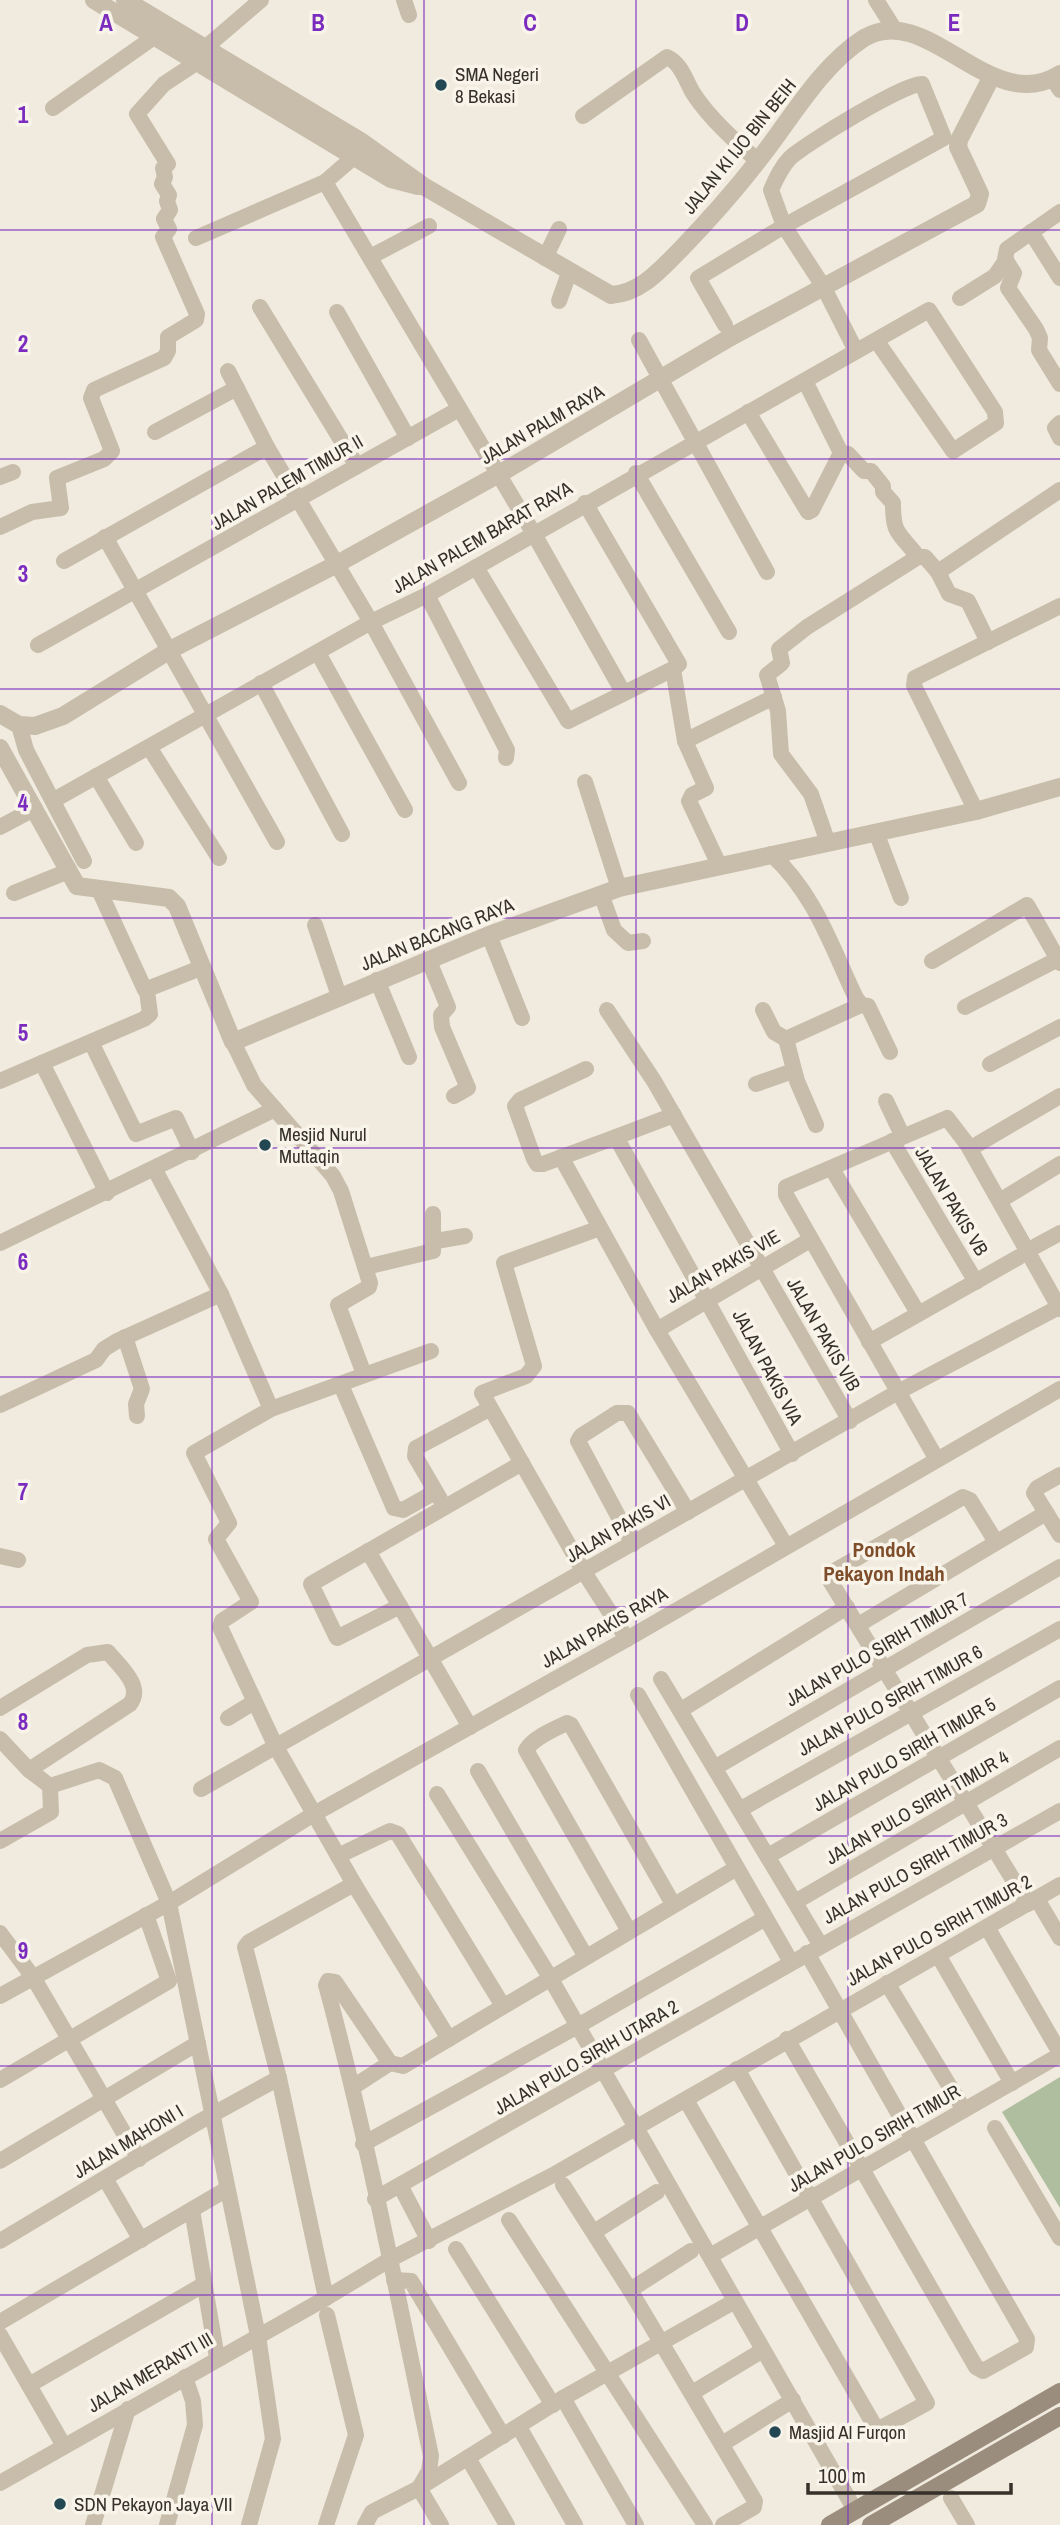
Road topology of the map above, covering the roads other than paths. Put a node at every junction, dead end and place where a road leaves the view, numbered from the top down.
1 (94, 0) edge
2 (125, 0) edge
3 (260, 0) edge
4 (876, 0) edge
5 (893, 27) junction
6 (163, 31) junction
7 (202, 55) junction
8 (992, 76) junction
9 (1058, 81) edge
10 (53, 108) dead end
11 (583, 116) dead end
12 (355, 156) junction
13 (758, 161) junction
14 (325, 182) junction
15 (425, 187) junction
16 (1060, 212) edge
17 (429, 226) dead end
18 (784, 226) junction
19 (559, 229) dead end
20 (1031, 232) junction
21 (196, 238) dead end
22 (370, 257) junction
23 (545, 258) junction
24 (1006, 260) junction
25 (569, 273) junction
26 (1060, 278) edge
27 (822, 286) junction
28 (960, 299) dead end
29 (559, 301) dead end
30 (260, 307) dead end
31 (337, 312) dead end
32 (725, 325) dead end
33 (639, 340) dead end
34 (876, 340) junction
35 (856, 351) junction
36 (228, 371) dead end
37 (662, 379) junction
38 (805, 381) junction
39 (1060, 384) edge
40 (237, 388) junction
41 (459, 409) junction
42 (748, 412) junction
43 (1060, 423) edge
44 (155, 432) dead end
45 (408, 438) junction
46 (1060, 438) edge
47 (696, 443) junction
48 (267, 447) junction
49 (841, 453) junction
50 (357, 466) junction
51 (499, 474) junction
52 (636, 474) junction
53 (1060, 490) edge
54 (299, 500) junction
55 (586, 503) junction
56 (0, 527) edge
57 (534, 534) junction
58 (105, 537) junction
59 (918, 556) junction
60 (64, 561) dead end
61 (337, 564) junction
62 (476, 567) junction
63 (767, 572) dead end
64 (939, 572) junction
65 (136, 591) junction
66 (426, 595) junction
67 (1060, 606) edge
68 (371, 622) junction
69 (729, 632) dead end
70 (988, 642) junction
71 (38, 645) dead end
72 (170, 650) junction
73 (318, 653) junction
74 (673, 669) junction
75 (261, 683) junction
76 (623, 692) junction
77 (774, 697) junction
78 (0, 714) edge
79 (206, 714) junction
80 (19, 725) junction
81 (685, 741) junction
82 (149, 747) junction
83 (0, 748) edge
84 (506, 758) dead end
85 (96, 776) junction
86 (585, 782) dead end
87 (459, 783) dead end
88 (1060, 786) edge
89 (54, 800) junction
90 (34, 809) junction
91 (405, 810) dead end
92 (976, 811) junction
93 (0, 827) edge
94 (876, 832) junction
95 (342, 834) dead end
96 (277, 842) dead end
97 (136, 843) dead end
98 (828, 843) junction
99 (771, 855) junction
100 (219, 858) dead end
101 (84, 861) dead end
102 (720, 867) junction
103 (66, 872) junction
104 (619, 888) junction
105 (99, 890) junction
106 (14, 893) dead end
107 (601, 894) junction
108 (901, 898) dead end
109 (314, 926) dead end
110 (489, 935) junction
111 (643, 941) dead end
112 (429, 961) junction
113 (932, 961) dead end
114 (1059, 961) edge
115 (203, 967) junction
116 (377, 980) junction
117 (148, 991) junction
118 (339, 996) junction
119 (861, 1005) junction
120 (965, 1007) dead end
121 (607, 1010) dead end
122 (763, 1010) dead end
123 (522, 1018) dead end
124 (1060, 1027) edge
125 (786, 1040) junction
126 (91, 1042) junction
127 (233, 1042) junction
128 (890, 1052) dead end
129 (409, 1057) dead end
130 (42, 1063) junction
131 (990, 1064) dead end
132 (586, 1069) dead end
133 (793, 1071) junction
134 (0, 1081) edge
135 (756, 1084) dead end
136 (454, 1096) dead end
137 (1060, 1096) edge
138 (886, 1101) dead end
139 (275, 1109) junction
140 (674, 1115) junction
141 (816, 1125) dead end
142 (616, 1137) junction
143 (897, 1138) junction
144 (978, 1144) dead end
145 (192, 1152) junction
146 (561, 1157) junction
147 (1060, 1164) edge
148 (832, 1169) junction
149 (155, 1170) junction
150 (107, 1193) junction
151 (1006, 1196) dead end
152 (433, 1214) dead end
153 (600, 1228) junction
154 (1060, 1233) edge
155 (465, 1236) dead end
156 (810, 1240) junction
157 (436, 1241) junction
158 (0, 1243) edge
159 (1036, 1247) dead end
160 (1019, 1257) dead end
161 (366, 1267) junction
162 (762, 1268) junction
163 (976, 1282) junction
164 (221, 1294) junction
165 (708, 1299) junction
166 (1059, 1308) edge
167 (918, 1313) junction
168 (657, 1330) junction
169 (125, 1337) junction
170 (869, 1342) junction
171 (431, 1351) dead end
172 (364, 1374) junction
173 (0, 1385) edge
174 (341, 1385) junction
175 (1060, 1389) edge
176 (898, 1392) junction
177 (4, 1402) edge
178 (271, 1409) junction
179 (489, 1409) junction
180 (137, 1416) dead end
181 (850, 1421) junction
182 (792, 1454) junction
183 (936, 1458) junction
184 (522, 1463) junction
185 (1060, 1475) edge
186 (746, 1481) junction
187 (435, 1492) junction
188 (446, 1508) junction
189 (688, 1512) junction
190 (1046, 1513) junction
191 (1060, 1535) edge
192 (996, 1542) junction
193 (633, 1544) junction
194 (786, 1546) junction
195 (368, 1551) junction
196 (0, 1556) edge
197 (18, 1560) dead end
198 (1060, 1567) edge
199 (584, 1572) junction
200 (400, 1606) junction
201 (847, 1607) junction
202 (858, 1625) junction
203 (1060, 1629) edge
204 (627, 1639) junction
205 (430, 1657) junction
206 (886, 1668) junction
207 (661, 1679) dead end
208 (1060, 1688) edge
209 (638, 1695) dead end
210 (254, 1702) junction
211 (0, 1707) edge
212 (681, 1710) junction
213 (911, 1711) junction
214 (228, 1718) dead end
215 (470, 1727) junction
216 (276, 1746) junction
217 (1060, 1748) edge
218 (4, 1749) edge
219 (938, 1759) junction
220 (716, 1767) junction
221 (29, 1770) junction
222 (478, 1771) dead end
223 (50, 1786) junction
224 (201, 1789) dead end
225 (437, 1794) dead end
226 (966, 1804) junction
227 (741, 1809) junction
228 (1060, 1811) edge
229 (314, 1814) junction
230 (0, 1841) edge
231 (993, 1848) junction
232 (338, 1856) junction
233 (768, 1856) junction
234 (735, 1868) junction
235 (354, 1884) junction
236 (1060, 1885) edge
237 (795, 1902) junction
238 (1033, 1902) junction
239 (169, 1903) junction
240 (673, 1904) junction
241 (146, 1915) junction
242 (764, 1919) junction
243 (987, 1927) junction
244 (629, 1931) junction
245 (0, 1933) edge
246 (1060, 1938) edge
247 (814, 1950) junction
248 (938, 1955) junction
249 (586, 1957) junction
250 (791, 1962) junction
251 (33, 1977) junction
252 (550, 1978) junction
253 (887, 1983) junction
254 (0, 1996) edge
255 (503, 2006) junction
256 (838, 2011) junction
257 (576, 2027) junction
258 (69, 2039) junction
259 (449, 2039) junction
260 (787, 2039) junction
261 (198, 2043) junction
262 (1060, 2054) edge
263 (390, 2063) junction
264 (737, 2069) junction
265 (603, 2072) junction
266 (279, 2078) junction
267 (0, 2080) edge
268 (1012, 2083) junction
269 (353, 2087) junction
270 (104, 2100) junction
271 (686, 2101) junction
272 (964, 2110) junction
273 (212, 2116) junction
274 (995, 2128) dead end
275 (636, 2129) junction
276 (911, 2141) junction
277 (363, 2144) junction
278 (139, 2159) junction
279 (0, 2161) edge
280 (861, 2169) junction
281 (106, 2180) junction
282 (563, 2185) dead end
283 (401, 2187) junction
284 (227, 2189) junction
285 (657, 2193) dead end
286 (812, 2197) junction
287 (375, 2199) junction
288 (192, 2210) junction
289 (509, 2220) dead end
290 (760, 2228) junction
291 (594, 2232) junction
292 (1060, 2238) edge
293 (141, 2239) junction
294 (0, 2241) edge
295 (429, 2241) junction
296 (456, 2249) dead end
297 (691, 2251) dead end
298 (710, 2256) junction
299 (389, 2260) junction
300 (394, 2280) junction
301 (203, 2286) junction
302 (630, 2290) junction
303 (736, 2301) junction
304 (327, 2307) junction
305 (0, 2322) edge
306 (0, 2335) edge
307 (258, 2336) junction
308 (662, 2344) junction
309 (763, 2350) junction
310 (216, 2358) junction
311 (608, 2373) junction
312 (185, 2377) junction
313 (29, 2385) junction
314 (1060, 2392) edge
315 (692, 2393) junction
316 (793, 2400) junction
317 (558, 2402) junction
318 (128, 2409) junction
319 (1060, 2416) edge
320 (519, 2427) junction
321 (503, 2437) junction
322 (722, 2444) junction
323 (64, 2446) junction
324 (468, 2458) junction
325 (1, 2479) edge
326 (419, 2488) junction
327 (951, 2498) dead end
328 (855, 2510) junction
329 (93, 2525) edge
330 (167, 2525) edge
331 (249, 2525) edge
332 (326, 2525) edge
333 (365, 2525) edge
334 (441, 2525) edge
335 (507, 2525) edge
336 (575, 2525) edge
337 (636, 2525) edge
338 (705, 2525) edge
339 (723, 2525) edge
340 (830, 2525) edge
341 (871, 2525) edge
342 (967, 2525) edge

1 - 6 street, JALAN KI IJO BIN BEIH
2 - 6 street, JALAN KI IJO BIN BEIH
3 - 7 street
4 - 5 street
5 - 8 street
5 - 13 street, JALAN KI IJO BIN BEIH
6 - 7 street, JALAN KI IJO BIN BEIH
6 - 10 street
7 - 12 street, JALAN KI IJO BIN BEIH
7 - 15 street, JALAN KI IJO BIN BEIH
7 - 56 street
8 - 9 street
8 - 27 street, JALAN PALM RAYA
11 - 13 street
12 - 14 street
12 - 15 street, JALAN KI IJO BIN BEIH
13 - 25 street, JALAN KI IJO BIN BEIH
14 - 21 street
14 - 22 street
15 - 23 street, JALAN KI IJO BIN BEIH
16 - 20 street
17 - 22 street
18 - 18 street
18 - 27 street
18 - 32 street
19 - 23 street
20 - 24 street
20 - 26 street
22 - 41 street
23 - 25 street, JALAN KI IJO BIN BEIH
24 - 28 street
24 - 39 street
25 - 29 street
27 - 35 street
27 - 37 street, JALAN PALM RAYA
30 - 50 street
31 - 45 street
33 - 37 street
34 - 34 street, JALAN PALEM BARAT RAYA
34 - 35 street, JALAN PALEM BARAT RAYA
35 - 38 street, JALAN PALEM BARAT RAYA
36 - 40 street
37 - 47 street
37 - 51 street, JALAN PALM RAYA
38 - 42 street, JALAN PALEM BARAT RAYA
38 - 49 street
40 - 44 street
40 - 48 street
41 - 45 street, JALAN PALEM TIMUR II
41 - 51 street
42 - 47 street, JALAN PALEM BARAT RAYA
42 - 49 street
43 - 46 street
45 - 50 street, JALAN PALEM TIMUR II
47 - 52 street, JALAN PALEM BARAT RAYA
47 - 63 street
48 - 54 street
48 - 58 street
49 - 59 street
50 - 54 street, JALAN PALEM TIMUR II
51 - 57 street
51 - 61 street, JALAN PALM RAYA
52 - 55 street, JALAN PALEM BARAT RAYA
52 - 69 street
53 - 64 street
54 - 61 street
54 - 65 street, JALAN PALEM TIMUR II
55 - 57 street, JALAN PALEM BARAT RAYA
55 - 74 street
57 - 62 street, JALAN PALEM BARAT RAYA
57 - 76 street
58 - 60 street
58 - 65 street
59 - 64 street
59 - 77 street
61 - 68 street
61 - 72 street, JALAN PALM RAYA
62 - 66 street, JALAN PALEM BARAT RAYA
62 - 76 street
64 - 70 street
65 - 71 street, JALAN PALEM TIMUR II
65 - 72 street
66 - 68 street, JALAN PALEM BARAT RAYA
66 - 84 street
67 - 70 street
68 - 73 street, JALAN PALEM BARAT RAYA
68 - 87 street
70 - 92 street
72 - 79 street
72 - 80 street, JALAN PALM RAYA
73 - 75 street, JALAN PALEM BARAT RAYA
73 - 91 street
74 - 76 street
74 - 81 street
75 - 79 street, JALAN PALEM BARAT RAYA
75 - 95 street
77 - 81 street
77 - 98 street
78 - 80 street
79 - 82 street, JALAN PALEM BARAT RAYA
79 - 96 street
80 - 89 street
81 - 102 street
82 - 85 street, JALAN PALEM BARAT RAYA
82 - 100 street
83 - 90 street
85 - 89 street, JALAN PALEM BARAT RAYA
85 - 97 street
86 - 104 street
88 - 92 street, JALAN BACANG RAYA
89 - 101 street
90 - 93 street
90 - 103 street
92 - 94 street, JALAN BACANG RAYA
94 - 98 street, JALAN BACANG RAYA
94 - 108 street
98 - 99 street, JALAN BACANG RAYA
99 - 102 street, JALAN BACANG RAYA
99 - 119 street
102 - 104 street, JALAN BACANG RAYA
103 - 105 street
103 - 106 street
104 - 107 street, JALAN BACANG RAYA
105 - 115 street
105 - 117 street
107 - 110 street, JALAN BACANG RAYA
107 - 111 street
109 - 118 street
110 - 112 street, JALAN BACANG RAYA
110 - 123 street
112 - 116 street, JALAN BACANG RAYA
112 - 136 street
113 - 114 street
114 - 120 street
115 - 117 street
115 - 127 street
116 - 118 street, JALAN BACANG RAYA
116 - 129 street
117 - 126 street
118 - 127 street, JALAN BACANG RAYA
119 - 125 street
119 - 128 street
121 - 140 street, JALAN PAKIS VIB
122 - 125 street
124 - 131 street
125 - 133 street
126 - 130 street
126 - 145 street
127 - 139 street
130 - 134 street
130 - 150 street
132 - 146 street
133 - 135 street
133 - 141 street
137 - 144 street
138 - 143 street, JALAN PAKIS VB
139 - 145 street
139 - 161 street
140 - 142 street
140 - 162 street, JALAN PAKIS VIB
142 - 146 street
142 - 165 street, JALAN PAKIS VIA
143 - 148 street
143 - 163 street, JALAN PAKIS VB
143 - 166 street
145 - 149 street
146 - 153 street
147 - 151 street
148 - 156 street
148 - 167 street
149 - 150 street
149 - 164 street
150 - 158 street
152 - 157 street
153 - 168 street
153 - 179 street
154 - 159 street
155 - 157 street
156 - 162 street, JALAN PAKIS VIE
156 - 170 street
157 - 161 street
160 - 163 street
161 - 172 street
162 - 165 street, JALAN PAKIS VIE
162 - 181 street, JALAN PAKIS VIB
163 - 167 street
164 - 169 street
164 - 178 street
165 - 168 street, JALAN PAKIS VIE
165 - 182 street, JALAN PAKIS VIA
166 - 176 street, JALAN PAKIS VI
167 - 170 street
168 - 186 street
169 - 177 street
169 - 180 street
170 - 176 street
171 - 172 street
172 - 174 street
173 - 177 street
174 - 178 street
174 - 187 street
175 - 183 street, JALAN PAKIS RAYA
176 - 181 street, JALAN PAKIS VI
176 - 183 street
178 - 210 street
179 - 184 street
179 - 187 street
181 - 182 street, JALAN PAKIS VI
182 - 186 street, JALAN PAKIS VI
183 - 194 street, JALAN PAKIS RAYA
184 - 188 street
184 - 199 street
185 - 190 street
186 - 189 street, JALAN PAKIS VI
186 - 194 street
187 - 188 street
188 - 195 street
189 - 193 street, JALAN PAKIS VI
189 - 193 street
190 - 191 street
190 - 192 street
192 - 201 street
192 - 202 street
193 - 199 street, JALAN PAKIS VI
194 - 204 street, JALAN PAKIS RAYA
195 - 200 street
195 - 200 street
196 - 197 street
198 - 206 street, JALAN PULO SIRIH TIMUR 7
199 - 204 street
199 - 205 street, JALAN PAKIS VI
200 - 205 street
201 - 202 street
201 - 212 street
202 - 206 street
203 - 213 street, JALAN PULO SIRIH TIMUR 6
204 - 215 street, JALAN PAKIS RAYA
205 - 215 street
205 - 216 street, JALAN PAKIS VI
206 - 213 street
206 - 220 street, JALAN PULO SIRIH TIMUR 7
207 - 212 street
208 - 219 street, JALAN PULO SIRIH TIMUR 5
209 - 234 street
210 - 214 street
210 - 216 street
211 - 221 street
212 - 220 street
213 - 219 street
213 - 227 street, JALAN PULO SIRIH TIMUR 6
215 - 229 street, JALAN PAKIS RAYA
216 - 224 street, JALAN PAKIS VI
216 - 229 street
217 - 226 street, JALAN PULO SIRIH TIMUR 4
218 - 221 street
219 - 226 street
219 - 233 street, JALAN PULO SIRIH TIMUR 5
220 - 227 street
221 - 223 street
222 - 249 street
223 - 230 street
223 - 239 street
225 - 252 street
226 - 231 street
226 - 237 street, JALAN PULO SIRIH TIMUR 4
227 - 233 street
228 - 231 street, JALAN PULO SIRIH TIMUR 3
229 - 232 street
229 - 239 street, JALAN PAKIS RAYA
231 - 238 street
231 - 247 street, JALAN PULO SIRIH TIMUR 3
232 - 235 street
232 - 255 street
233 - 237 street
234 - 240 street
234 - 242 street
235 - 259 street
235 - 266 street
236 - 238 street, JALAN PULO SIRIH TIMUR 2
237 - 247 street
238 - 243 street, JALAN PULO SIRIH TIMUR 2
238 - 246 street
239 - 241 street, JALAN PAKIS RAYA
239 - 261 street
240 - 244 street
240 - 244 street
241 - 251 street, JALAN PAKIS RAYA
241 - 258 street
242 - 250 street
242 - 257 street
243 - 248 street, JALAN PULO SIRIH TIMUR 2
243 - 262 street
244 - 249 street
245 - 251 street
247 - 250 street, JALAN PULO SIRIH TIMUR 3
247 - 256 street
248 - 253 street, JALAN PULO SIRIH TIMUR 2
248 - 268 street
249 - 252 street
250 - 265 street, JALAN PULO SIRIH UTARA 2
251 - 254 street, JALAN PAKIS RAYA
251 - 258 street
252 - 255 street
252 - 257 street
253 - 256 street, JALAN PULO SIRIH TIMUR 2
253 - 272 street
255 - 259 street
256 - 260 street, JALAN PULO SIRIH TIMUR 2
256 - 276 street
257 - 265 street
257 - 277 street
258 - 267 street
258 - 270 street
259 - 263 street
260 - 264 street, JALAN PULO SIRIH TIMUR 2
260 - 280 street
261 - 270 street
261 - 273 street
262 - 268 street, JALAN PULO SIRIH TIMUR
263 - 269 street
263 - 269 street
264 - 271 street, JALAN PULO SIRIH TIMUR 2
264 - 286 street
265 - 275 street
265 - 283 street, JALAN PULO SIRIH UTARA 2
266 - 273 street, JALAN MAHONI I
266 - 304 street
268 - 272 street, JALAN PULO SIRIH TIMUR
269 - 277 street
270 - 278 street
270 - 279 street
271 - 275 street, JALAN PULO SIRIH TIMUR 2
271 - 290 street
272 - 276 street, JALAN PULO SIRIH TIMUR
273 - 278 street, JALAN MAHONI I
273 - 284 street
274 - 292 street
275 - 295 street, JALAN MERANTI III
275 - 298 street
276 - 280 street, JALAN PULO SIRIH TIMUR
276 - 280 street
277 - 287 street
278 - 281 street, JALAN MAHONI I
280 - 286 street, JALAN PULO SIRIH TIMUR
281 - 293 street
281 - 294 street, JALAN MAHONI I
282 - 291 street
283 - 287 street, JALAN PULO SIRIH UTARA 2
283 - 295 street
284 - 288 street
284 - 307 street
285 - 291 street
286 - 290 street, JALAN PULO SIRIH TIMUR
286 - 290 street
287 - 299 street
288 - 293 street
288 - 301 street
289 - 311 street
290 - 298 street, JALAN PULO SIRIH TIMUR
291 - 302 street
293 - 305 street
295 - 299 street, JALAN MERANTI III
296 - 317 street
297 - 302 street
298 - 303 street
299 - 300 street
299 - 304 street, JALAN MERANTI III
300 - 321 street
300 - 326 street
301 - 310 street
301 - 313 street
302 - 308 street
303 - 308 street
303 - 309 street
304 - 307 street, JALAN MERANTI III
304 - 332 street
306 - 313 street
307 - 310 street, JALAN MERANTI III
307 - 331 street
308 - 311 street
308 - 315 street
309 - 315 street
309 - 316 street
310 - 312 street, JALAN MERANTI III
311 - 317 street
311 - 338 street
312 - 318 street, JALAN MERANTI III
312 - 330 street
313 - 323 street
314 - 328 main road
315 - 322 street
316 - 322 street
316 - 328 street
317 - 320 street
317 - 337 street
318 - 323 street, JALAN MERANTI III
318 - 329 street
319 - 341 main road
320 - 321 street
320 - 336 street
321 - 324 street
322 - 339 street
323 - 325 street, JALAN MERANTI III
324 - 326 street
324 - 335 street
326 - 333 street
326 - 334 street
327 - 342 street
328 - 340 main road

